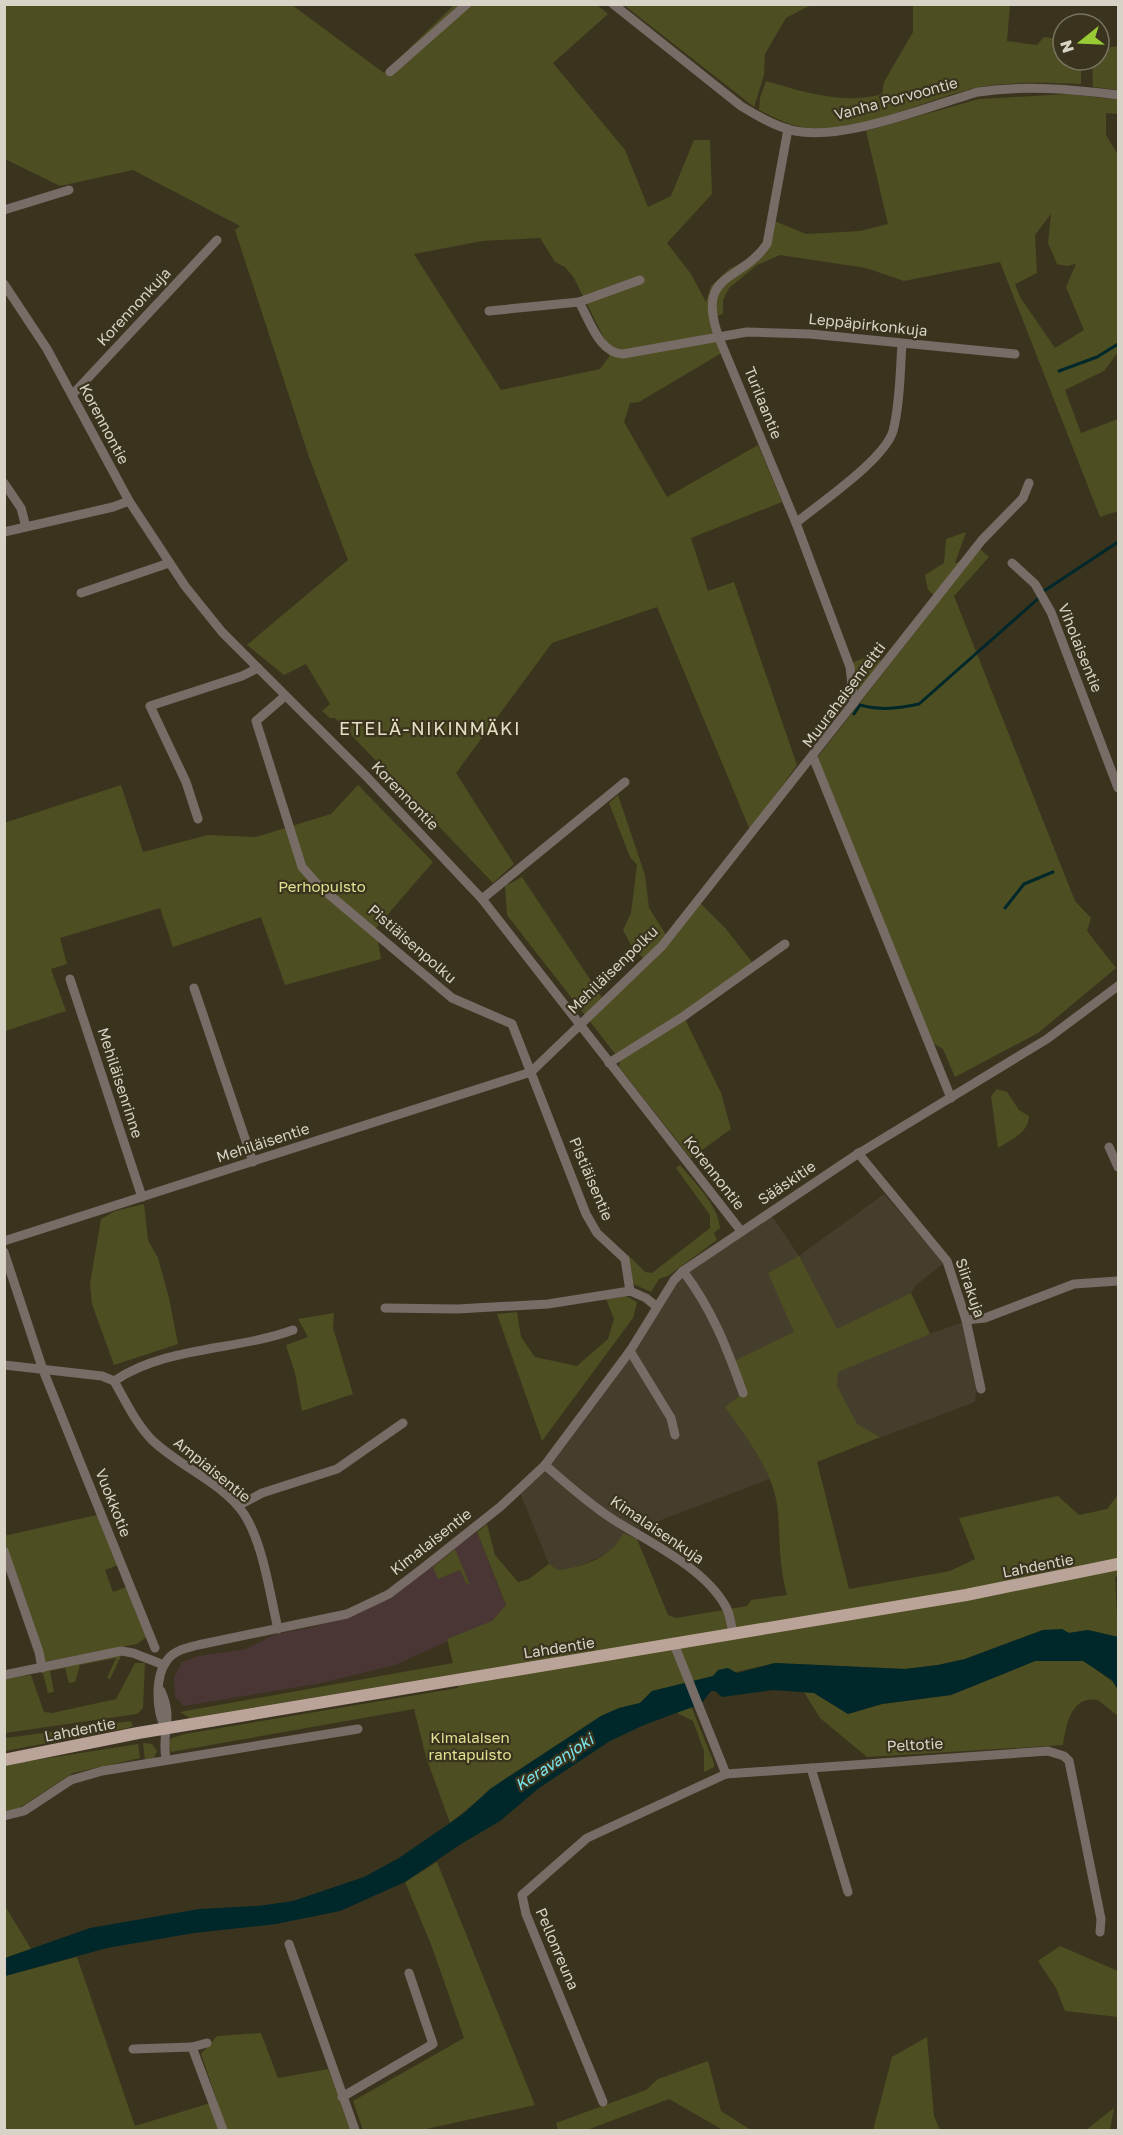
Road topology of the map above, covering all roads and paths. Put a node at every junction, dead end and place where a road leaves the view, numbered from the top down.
1 (467, 4) edge
2 (613, 4) edge
3 (390, 72) dead end
4 (1119, 95) edge
5 (788, 129) junction
6 (69, 190) dead end
7 (4, 210) edge
8 (217, 240) dead end
9 (640, 280) dead end
10 (4, 284) edge
11 (579, 302) junction
12 (489, 311) dead end
13 (719, 338) junction
14 (902, 344) junction
15 (1015, 354) dead end
16 (72, 395) junction
17 (4, 483) edge
18 (1029, 483) dead end
19 (129, 501) junction
20 (796, 523) junction
21 (26, 527) junction
22 (4, 532) edge
23 (169, 563) junction
24 (1012, 563) dead end
25 (81, 593) dead end
26 (258, 668) junction
27 (285, 696) junction
28 (854, 703) junction
29 (813, 757) junction
30 (625, 782) dead end
31 (1119, 788) edge
32 (198, 819) dead end
33 (482, 899) junction
34 (784, 944) dead end
35 (70, 979) dead end
36 (1119, 986) edge
37 (194, 988) dead end
38 (579, 1025) junction
39 (609, 1064) junction
40 (531, 1072) junction
41 (951, 1098) junction
42 (1109, 1147) dead end
43 (858, 1153) junction
44 (253, 1162) junction
45 (1119, 1167) edge
46 (142, 1197) junction
47 (741, 1231) junction
48 (4, 1241) edge
49 (4, 1252) edge
50 (683, 1271) junction
51 (1119, 1281) edge
52 (630, 1291) junction
53 (657, 1307) junction
54 (385, 1308) dead end
55 (966, 1320) junction
56 (293, 1329) dead end
57 (630, 1351) junction
58 (4, 1365) edge
59 (43, 1370) junction
60 (114, 1381) junction
61 (981, 1389) dead end
62 (743, 1393) dead end
63 (403, 1423) dead end
64 (675, 1435) dead end
65 (545, 1465) junction
66 (238, 1506) junction
67 (4, 1551) edge
68 (1119, 1564) edge
69 (278, 1629) junction
70 (733, 1634) junction
71 (674, 1644) junction
72 (155, 1648) dead end
73 (164, 1665) junction
74 (42, 1668) junction
75 (4, 1675) edge
76 (166, 1729) junction
77 (358, 1729) dead end
78 (166, 1759) junction
79 (4, 1760) edge
80 (811, 1768) junction
81 (726, 1774) junction
82 (4, 1816) edge
83 (848, 1892) dead end
84 (1100, 1932) dead end
85 (289, 1944) dead end
86 (409, 1973) dead end
87 (207, 2043) dead end
88 (192, 2047) junction
89 (133, 2049) dead end
90 (342, 2097) junction
91 (603, 2102) dead end
92 (223, 2130) edge
93 (355, 2130) edge

1 - 3 street
2 - 5 street, Vanha Porvoontie
4 - 5 street, Vanha Porvoontie
5 - 13 street, Turilaantie
6 - 7 street
8 - 16 street, Korennonkuja
9 - 11 street
10 - 16 street, Korennontie
11 - 12 street
11 - 13 street, Leppäpirkonkuja
13 - 14 street, Leppäpirkonkuja
13 - 20 street, Turilaantie
14 - 15 street, Leppäpirkonkuja
14 - 20 street
16 - 19 street, Korennontie
17 - 21 street
18 - 28 street, Muurahaisenreitti
19 - 21 street
19 - 23 street, Korennontie
20 - 28 street, Turilaantie
21 - 22 street
23 - 25 street
23 - 26 street, Korennontie
24 - 31 street, Viholaisentie
26 - 27 street, Korennontie
26 - 32 street
27 - 33 street, Korennontie
27 - 40 street, Pistiäisenpolku
28 - 29 street, Muurahaisenreitti
29 - 38 street, Mehiläisenpolku
29 - 41 street, Muurahaisenreitti
30 - 33 street
33 - 38 street, Korennontie
34 - 39 street
35 - 46 street, Mehiläisenrinne
36 - 41 street, Sääskitie
37 - 44 street
38 - 39 street, Korennontie
38 - 40 street, Mehiläisenpolku
39 - 47 street, Korennontie
40 - 44 street, Mehiläisentie
40 - 52 street, Pistiäisentie
41 - 43 street, Sääskitie
42 - 45 street
43 - 47 street, Sääskitie
43 - 55 street, Siirakuja
44 - 46 street, Mehiläisentie
46 - 48 street, Mehiläisentie
47 - 50 street, Sääskitie
49 - 59 street, Vuokkotie
50 - 53 street, Sääskitie
50 - 62 street
51 - 55 street
52 - 53 street
52 - 54 street
53 - 57 street, Kimalaisentie
55 - 61 street, Siirakuja
56 - 60 street
57 - 64 street
57 - 65 street, Kimalaisentie
58 - 59 street
59 - 60 street
59 - 72 street, Vuokkotie
60 - 66 street, Ampiaisentie
63 - 66 street
65 - 69 street, Kimalaisentie
65 - 70 street, Kimalaisenkuja
66 - 69 street, Ampiaisentie
67 - 74 street
68 - 70 main road, Lahdentie
69 - 73 street, Kimalaisentie
70 - 71 main road, Lahdentie
71 - 76 main road, Lahdentie
71 - 81 street
73 - 74 street
73 - 76 street
74 - 75 street
76 - 78 street
76 - 79 main road, Lahdentie
77 - 78 street
78 - 82 street
80 - 81 street, Peltotie
80 - 83 street
80 - 84 street, Peltotie
81 - 91 street, Pellonreuna
85 - 90 street
86 - 90 street
87 - 88 street
88 - 89 street
88 - 92 street
90 - 93 street

